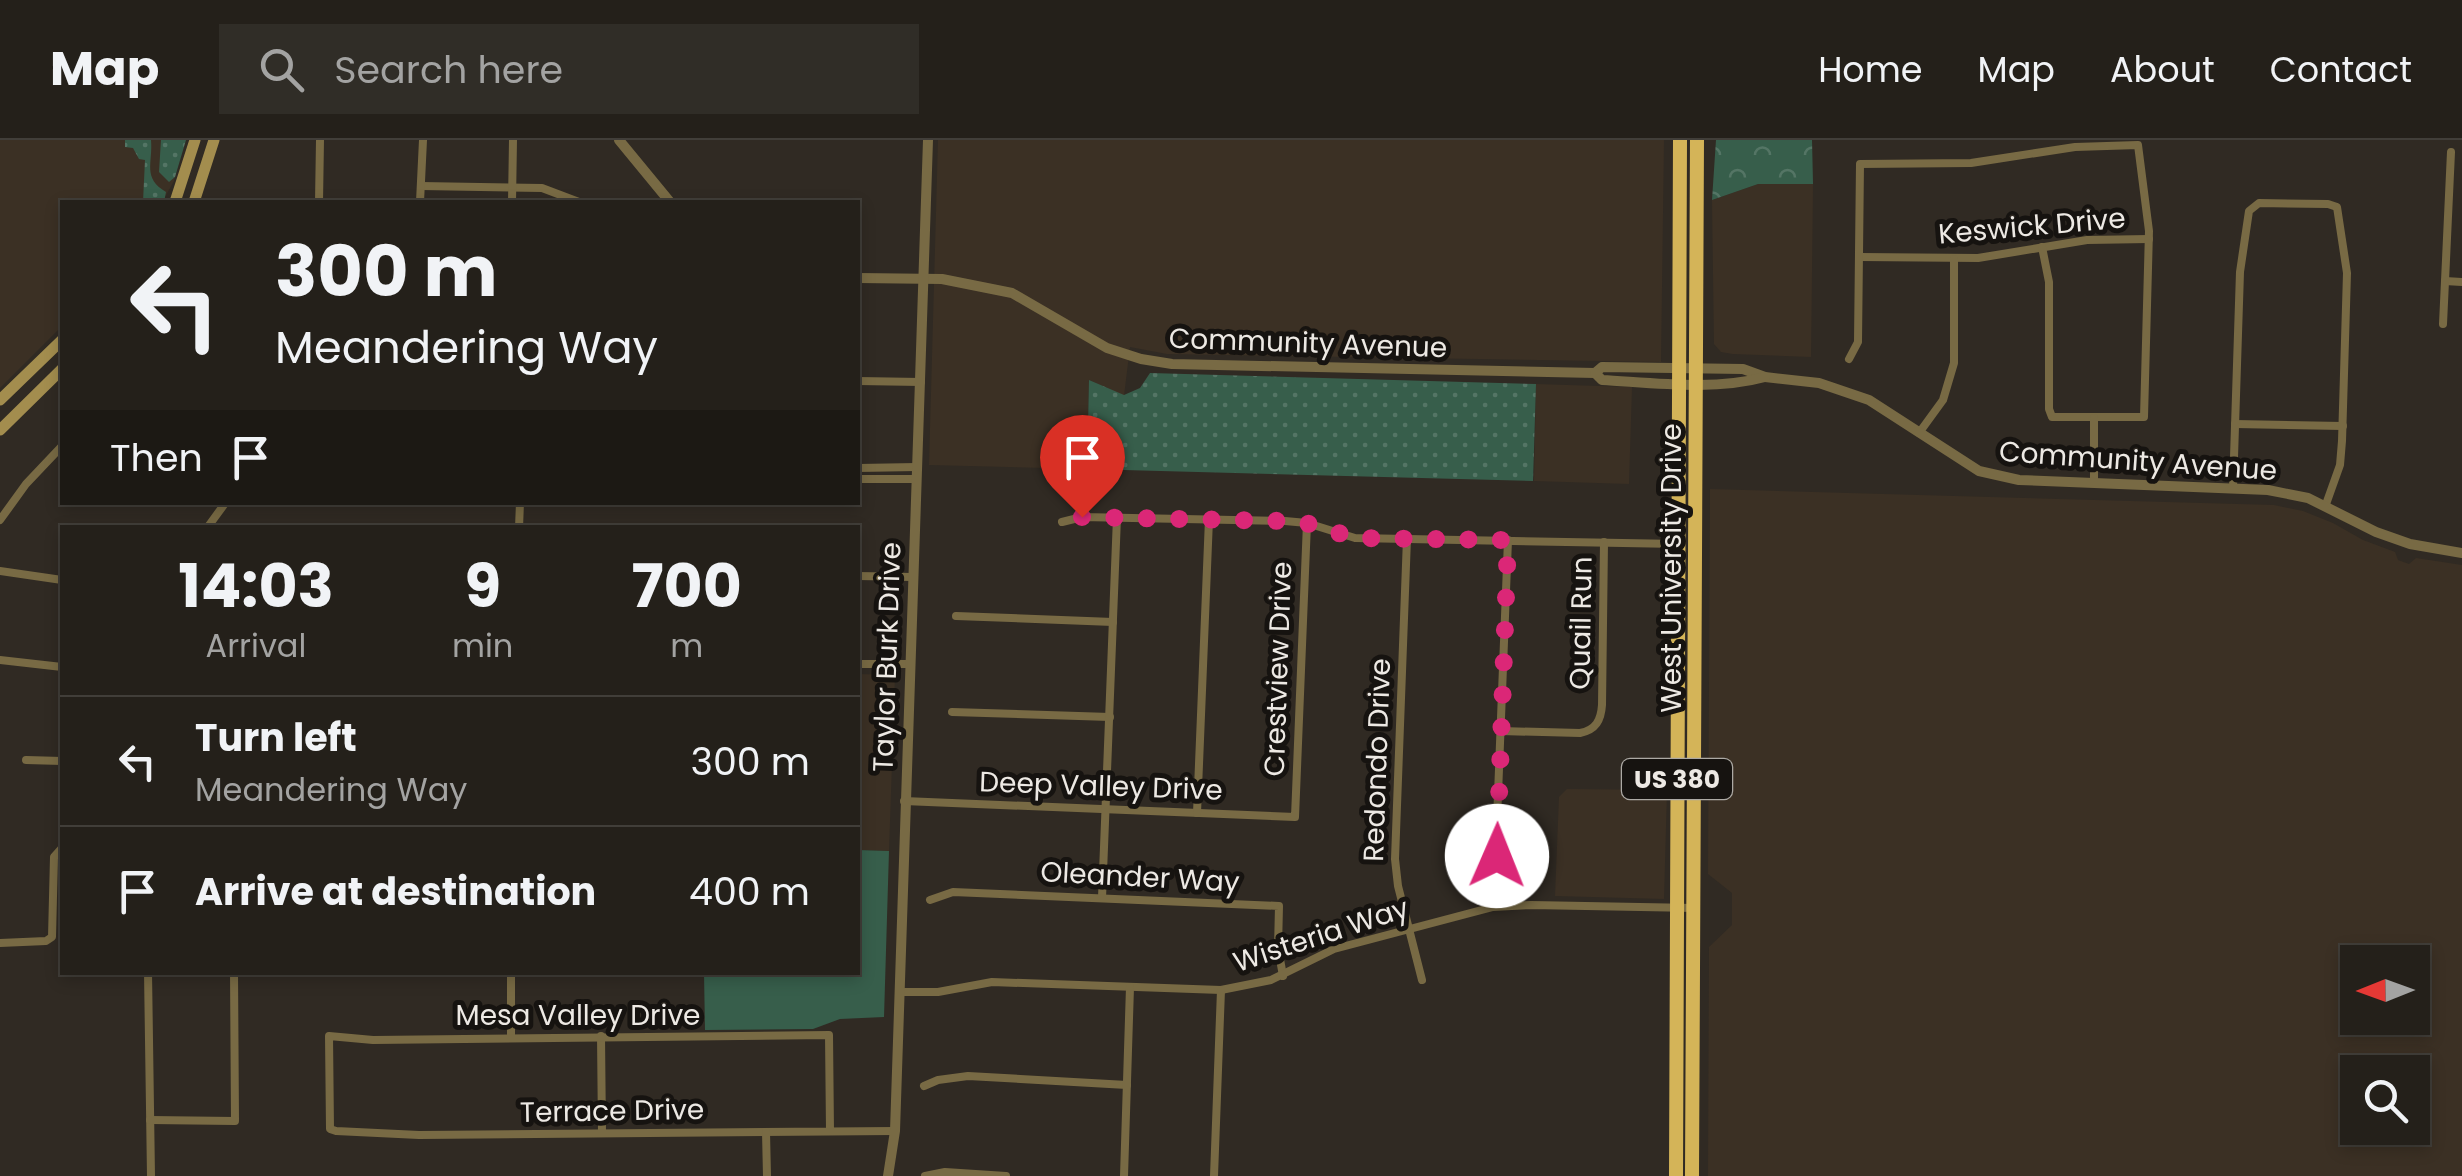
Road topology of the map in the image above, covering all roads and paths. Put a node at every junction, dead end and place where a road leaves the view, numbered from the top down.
1 (196, 140) edge
2 (214, 140) edge
3 (320, 140) edge
4 (423, 140) edge
5 (514, 140) edge
6 (619, 140) edge
7 (928, 140) edge
8 (1680, 140) edge
9 (1697, 140) edge
10 (2451, 152) dead end
11 (421, 186) junction
12 (512, 186) junction
13 (2450, 196) junction
14 (2462, 196) edge
15 (177, 199) edge
16 (196, 200) edge
17 (319, 200) edge
18 (420, 200) edge
19 (512, 200) edge
20 (574, 200) edge
21 (668, 200) edge
22 (2149, 239) junction
23 (2042, 247) junction
24 (1860, 257) junction
25 (1954, 258) junction
26 (860, 278) edge
27 (922, 279) junction
28 (2445, 282) junction
29 (2462, 282) edge
30 (2443, 324) dead end
31 (60, 342) edge
32 (1848, 360) dead end
33 (36, 366) junction
34 (60, 370) edge
35 (1679, 376) junction
36 (1696, 376) junction
37 (50, 380) junction
38 (860, 381) edge
39 (920, 382) junction
40 (0, 400) edge
41 (2094, 418) junction
42 (2235, 424) junction
43 (2342, 426) junction
44 (0, 430) edge
45 (1919, 433) junction
46 (60, 448) edge
47 (917, 466) junction
48 (860, 468) edge
49 (860, 479) edge
50 (917, 479) junction
51 (2094, 482) junction
52 (2233, 488) junction
53 (2325, 507) junction
54 (1117, 518) junction
55 (0, 520) edge
56 (1209, 520) junction
57 (1062, 522) dead end
58 (1306, 523) junction
59 (1407, 538) junction
60 (1508, 540) junction
61 (1604, 542) junction
62 (1678, 544) junction
63 (1696, 544) junction
64 (2462, 553) edge
65 (0, 572) edge
66 (860, 576) edge
67 (912, 576) junction
68 (60, 580) edge
69 (956, 616) dead end
70 (1114, 622) junction
71 (0, 660) edge
72 (860, 664) edge
73 (909, 664) junction
74 (60, 667) edge
75 (952, 712) dead end
76 (1110, 718) junction
77 (1501, 730) junction
78 (26, 760) dead end
79 (60, 760) edge
80 (904, 801) junction
81 (1106, 809) junction
82 (1197, 812) junction
83 (1295, 817) joint
84 (60, 849) edge
85 (1102, 898) junction
86 (930, 900) dead end
87 (1502, 906) junction
88 (1677, 908) junction
89 (1695, 908) junction
90 (1408, 929) junction
91 (0, 942) edge
92 (148, 975) edge
93 (234, 975) edge
94 (511, 975) edge
95 (1283, 976) junction
96 (1422, 980) dead end
97 (1130, 987) junction
98 (1221, 990) junction
99 (899, 992) junction
100 (511, 1036) junction
101 (602, 1036) junction
102 (1127, 1085) junction
103 (924, 1086) dead end
104 (150, 1120) junction
105 (330, 1128) joint
106 (830, 1131) junction
107 (895, 1131) junction
108 (766, 1132) junction
109 (602, 1133) junction
110 (151, 1176) edge
111 (767, 1176) edge
112 (888, 1176) edge
113 (924, 1176) edge
114 (1006, 1176) edge
115 (1124, 1176) edge
116 (1214, 1176) edge
117 (1676, 1176) edge
118 (1692, 1176) edge

1 - 15 main road
2 - 16 main road
3 - 17 street
4 - 11 street
5 - 12 street
6 - 21 street
7 - 27 street, Taylor Burk Drive
8 - 35 highway, West University Drive / US 380
9 - 36 highway, West University Drive / US 380
10 - 13 street
11 - 12 street
11 - 18 street
12 - 19 street
12 - 20 street
13 - 14 street
13 - 28 street
22 - 23 street, Keswick Drive
22 - 24 street
22 - 41 street
23 - 25 street, Keswick Drive
23 - 41 street
24 - 25 street, Keswick Drive
24 - 32 street
25 - 45 street
26 - 27 street, Community Avenue
27 - 35 street, Community Avenue
27 - 39 street, Taylor Burk Drive
28 - 29 street
28 - 30 street
31 - 33 main road
33 - 37 main road
33 - 40 main road
34 - 37 main road
35 - 36 street, Community Avenue
35 - 62 highway, West University Drive / US 380
36 - 45 street, Community Avenue
36 - 63 highway, West University Drive / US 380
37 - 44 main road
38 - 39 street
39 - 47 street, Taylor Burk Drive
41 - 51 street
42 - 43 street
42 - 43 street
42 - 52 street
43 - 53 street
45 - 51 street, Community Avenue
46 - 55 street
47 - 48 street
47 - 50 street, Taylor Burk Drive
49 - 50 street
50 - 67 street, Taylor Burk Drive
51 - 52 street, Community Avenue
52 - 53 street, Community Avenue
53 - 64 street, Community Avenue
54 - 56 street
54 - 57 street
54 - 70 street
56 - 58 street
56 - 82 street
58 - 59 street
58 - 83 street, Crestview Drive
59 - 60 street
59 - 90 street, Redondo Drive
60 - 61 street
60 - 77 street
61 - 62 street
61 - 77 street, Quail Run
62 - 63 street
62 - 88 highway, West University Drive / US 380
63 - 89 highway, West University Drive / US 380
65 - 68 street
66 - 67 street
67 - 73 street, Taylor Burk Drive
69 - 70 street
70 - 76 street
71 - 74 street
72 - 73 street
73 - 80 street, Taylor Burk Drive
75 - 76 street
76 - 81 street
77 - 87 street
78 - 79 street
80 - 81 street, Deep Valley Drive
80 - 99 street, Taylor Burk Drive
81 - 82 street, Deep Valley Drive
81 - 85 street
82 - 83 street, Deep Valley Drive
84 - 91 street
85 - 86 street, Oleander Way
85 - 95 street, Oleander Way
87 - 88 street, Wisteria Way
87 - 90 street, Wisteria Way
88 - 89 street, Wisteria Way
88 - 117 highway, West University Drive / US 380
89 - 118 highway, West University Drive / US 380
90 - 95 street, Wisteria Way
90 - 96 street, Redondo Drive
92 - 104 street
93 - 104 street
94 - 100 street
95 - 98 street, Wisteria Way
97 - 98 street, Wisteria Way
97 - 99 street, Wisteria Way
97 - 102 street
98 - 116 street
99 - 107 street, Taylor Burk Drive
100 - 101 street, Mesa Valley Drive
100 - 105 street, Mesa Valley Drive
101 - 106 street, Mesa Valley Drive
101 - 109 street
102 - 103 street
102 - 115 street
104 - 110 street
105 - 109 street, Terrace Drive
106 - 107 street, Terrace Drive
106 - 108 street, Terrace Drive
107 - 112 street, Taylor Burk Drive
108 - 109 street, Terrace Drive
108 - 111 street
113 - 114 street

